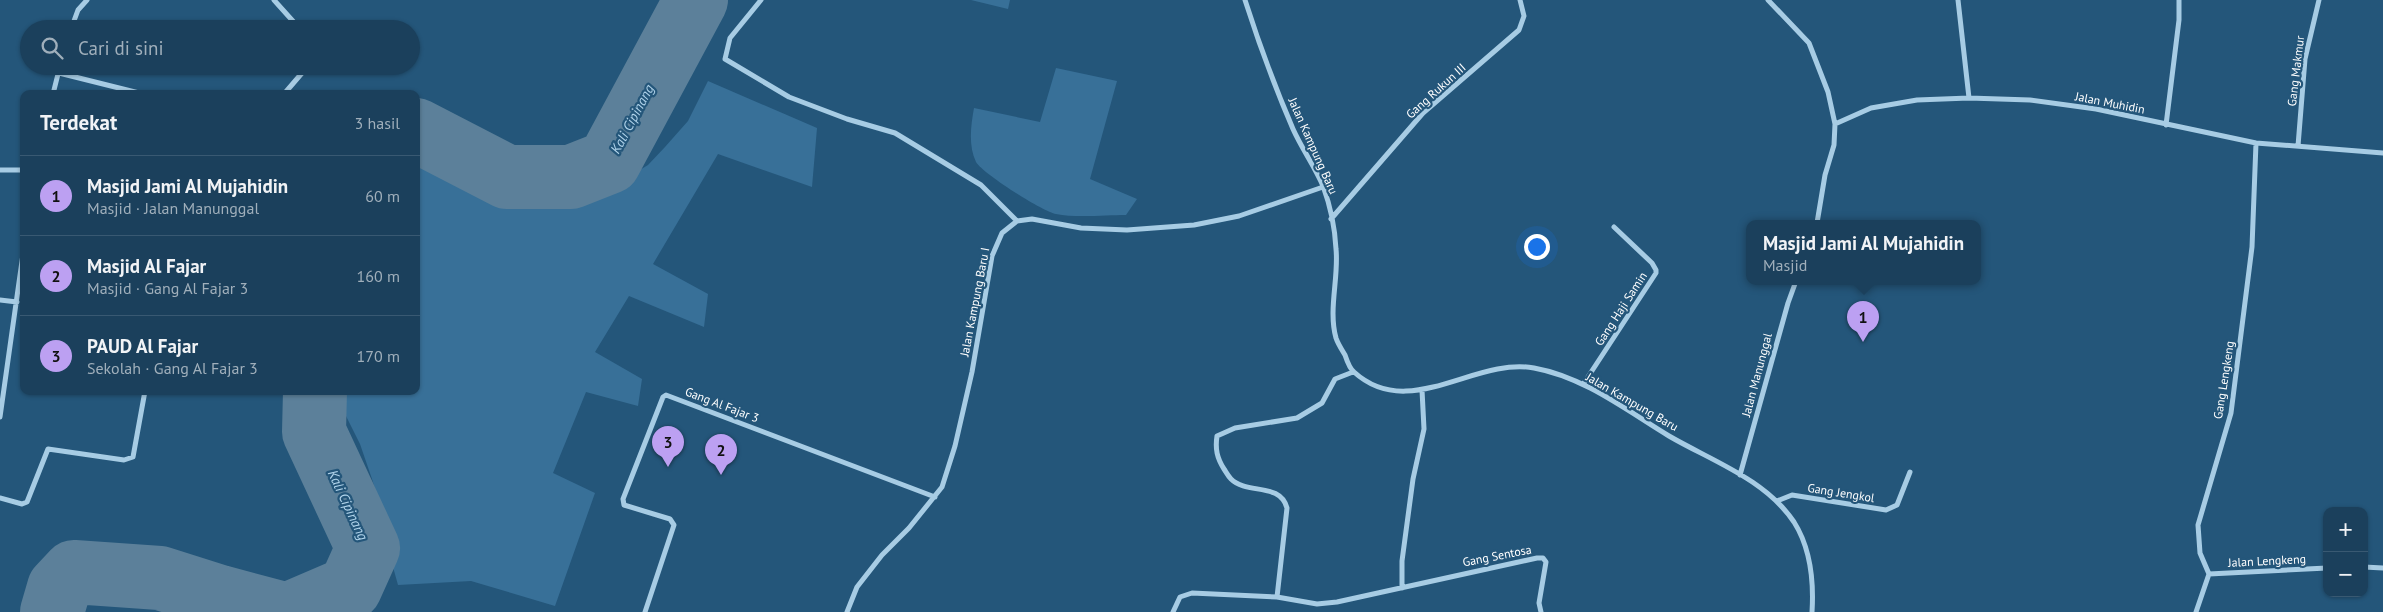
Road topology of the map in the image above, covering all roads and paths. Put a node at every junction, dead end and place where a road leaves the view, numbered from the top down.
1 (87, 0) edge
2 (274, 0) edge
3 (761, 0) edge
4 (1246, 0) edge
5 (1520, 0) edge
6 (1768, 0) edge
7 (1958, 0) edge
8 (2179, 0) edge
9 (2319, 0) edge
10 (74, 20) edge
11 (292, 20) edge
12 (58, 75) edge
13 (67, 75) edge
14 (300, 75) edge
15 (54, 90) edge
16 (127, 90) edge
17 (287, 90) edge
18 (1969, 98) junction
19 (1835, 124) junction
20 (2166, 125) junction
21 (2256, 143) junction
22 (2298, 146) junction
23 (2383, 154) edge
24 (0, 170) edge
25 (20, 170) edge
26 (1323, 187) junction
27 (1331, 219) junction
28 (1818, 220) edge
29 (1017, 221) junction
30 (1614, 227) dead end
31 (20, 278) edge
32 (1795, 285) edge
33 (0, 300) edge
34 (17, 302) junction
35 (1353, 372) junction
36 (1584, 383) junction
37 (1422, 390) junction
38 (144, 395) edge
39 (0, 417) edge
40 (1910, 472) dead end
41 (1740, 475) junction
42 (935, 497) junction
43 (0, 498) edge
44 (1777, 501) junction
45 (2368, 567) edge
46 (2323, 568) edge
47 (2383, 568) edge
48 (2209, 574) junction
49 (1402, 588) junction
50 (1276, 597) junction
51 (645, 612) edge
52 (847, 612) edge
53 (1173, 612) edge
54 (1541, 612) edge
55 (1812, 612) edge
56 (2196, 612) edge

1 - 10 street
2 - 11 street
3 - 29 street
4 - 26 street, Jalan Kampung Baru
5 - 27 street, Gang Rukun III
6 - 19 street
7 - 18 street
8 - 20 street
9 - 22 street, Gang Makmur
12 - 15 street
13 - 16 street
14 - 17 street
18 - 19 street, Jalan Muhidin
18 - 20 street, Jalan Muhidin
19 - 28 street
20 - 21 street, Jalan Muhidin
21 - 22 street, Jalan Muhidin
21 - 48 street, Gang Lengkeng
22 - 23 street, Jalan Muhidin
24 - 25 street
26 - 27 street, Jalan Kampung Baru
26 - 29 street
27 - 35 street, Jalan Kampung Baru
29 - 42 street, Jalan Kampung Baru I
30 - 36 street, Gang Haji Samin
31 - 34 street
32 - 41 street, Jalan Manunggal
33 - 34 street
34 - 39 street
35 - 37 street, Jalan Kampung Baru
35 - 50 street
36 - 37 street, Jalan Kampung Baru
36 - 41 street, Jalan Kampung Baru
37 - 49 street
38 - 43 street
40 - 44 street, Gang Jengkol
41 - 44 street, Jalan Kampung Baru
42 - 51 street, Gang Al Fajar 3
42 - 52 street, Jalan Kampung Baru I
44 - 55 street, Jalan Kampung Baru
45 - 47 street
46 - 48 street, Jalan Lengkeng
48 - 56 street
49 - 50 street, Gang Sentosa
49 - 54 street, Gang Sentosa
50 - 53 street, Gang Sentosa

